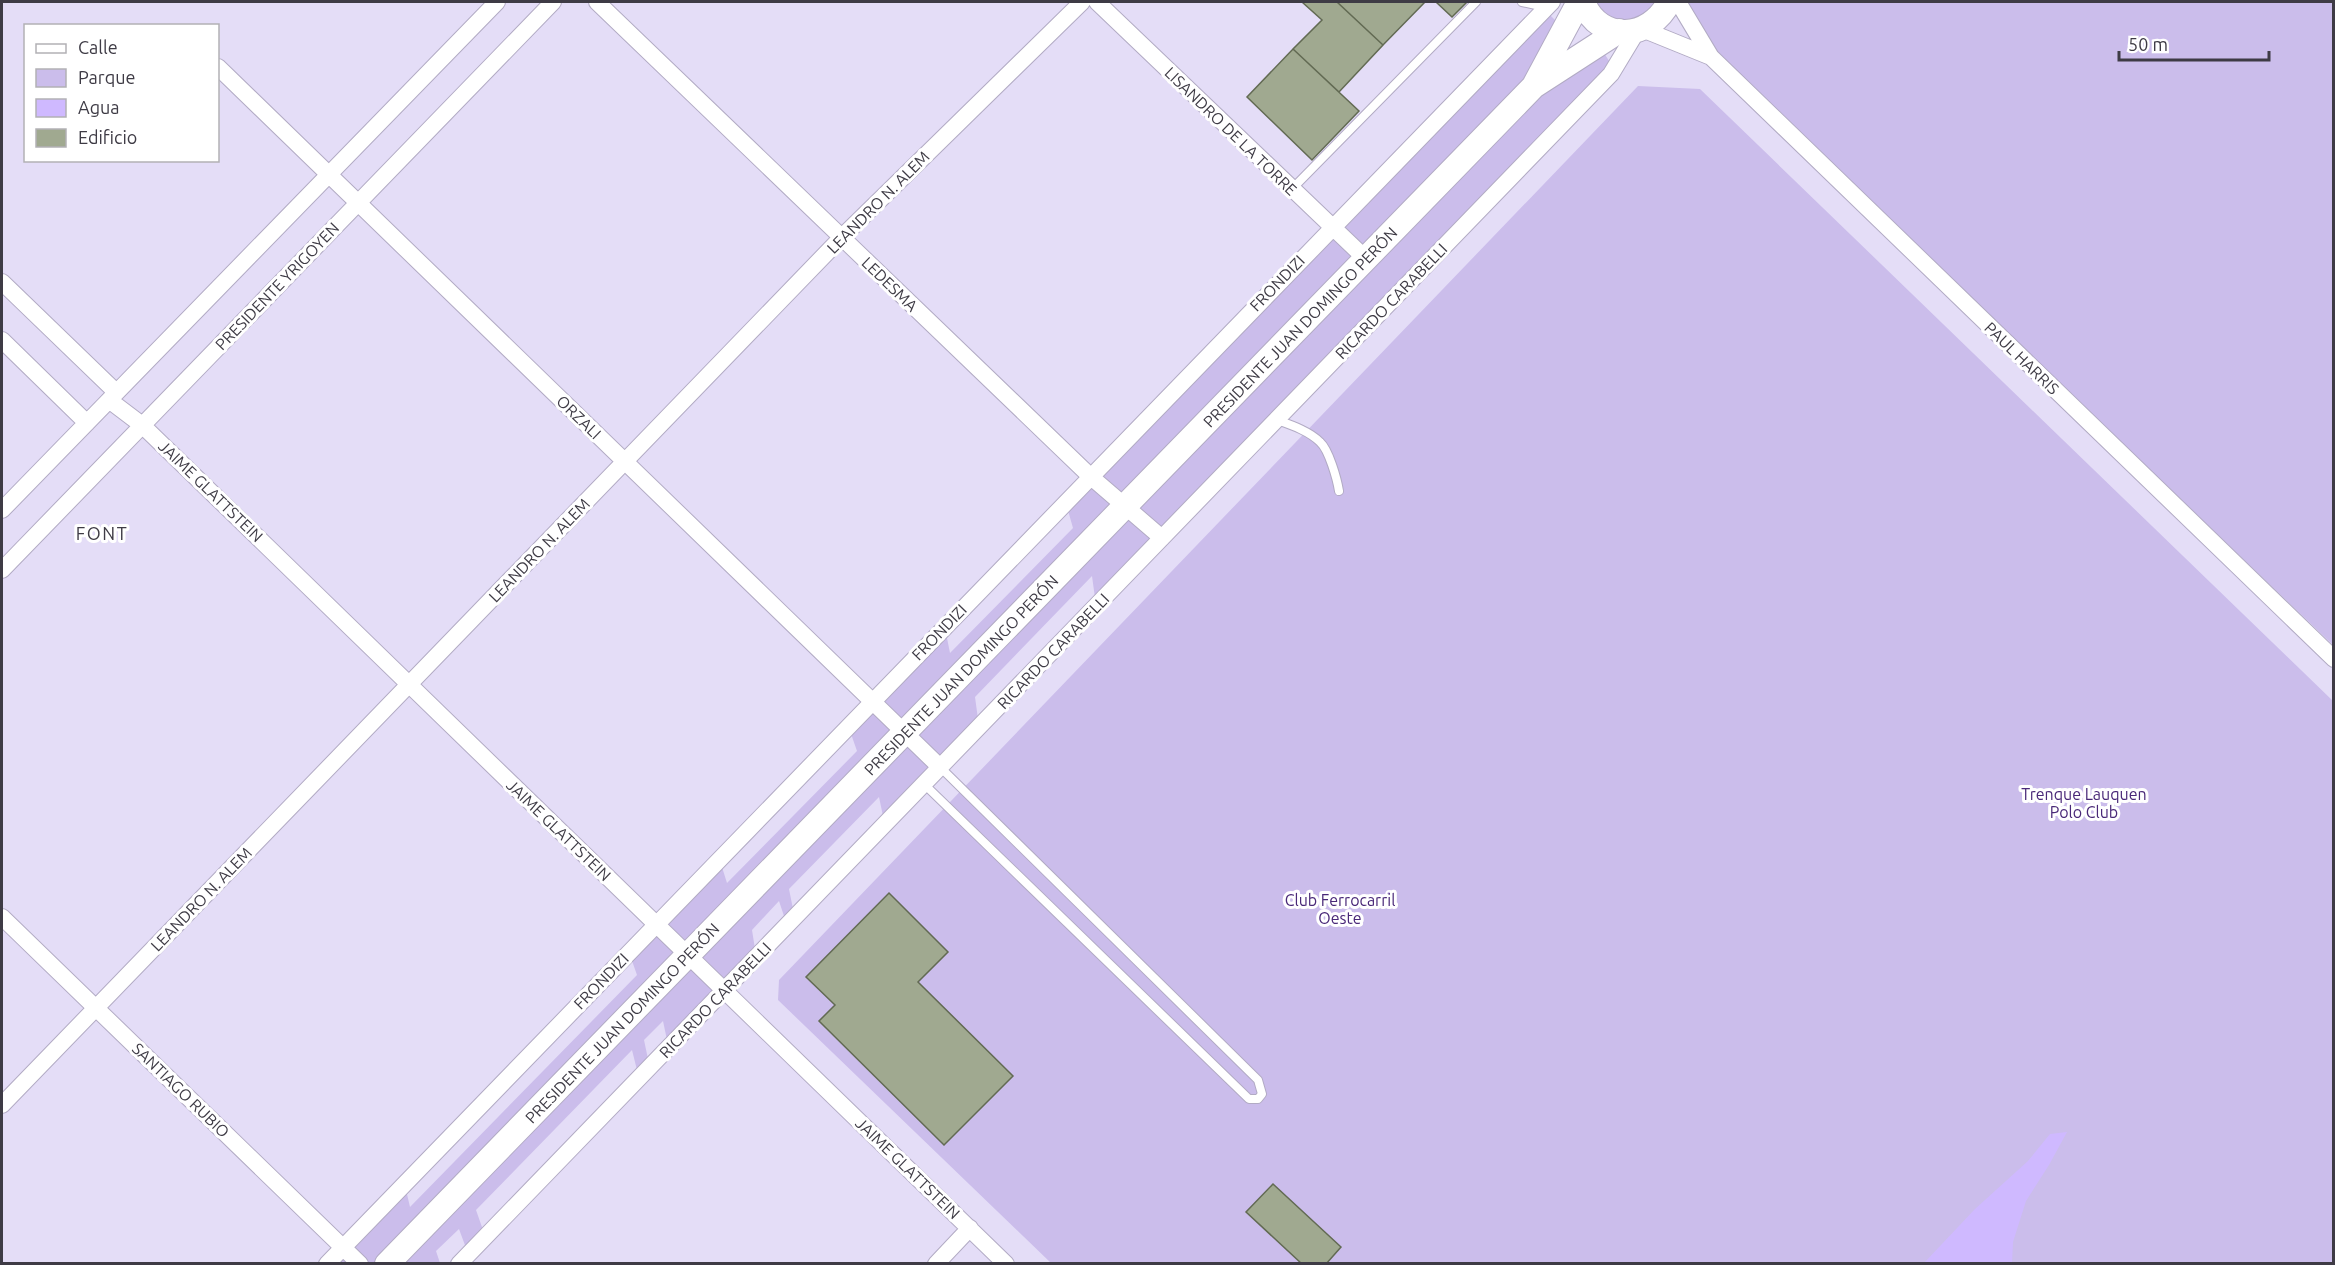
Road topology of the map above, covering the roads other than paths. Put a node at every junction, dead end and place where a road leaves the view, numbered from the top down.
1 (497, 2) edge
2 (553, 2) edge
3 (597, 2) edge
4 (1082, 2) edge
5 (1097, 2) edge
6 (1476, 2) edge
7 (1522, 2) edge
8 (1581, 2) edge
9 (1669, 2) edge
10 (1678, 2) edge
11 (1549, 4) edge
12 (1633, 30) junction
13 (1711, 57) junction
14 (219, 68) edge
15 (1534, 86) junction
16 (328, 175) junction
17 (1291, 189) junction
18 (357, 203) junction
19 (1332, 227) junction
20 (842, 237) junction
21 (1366, 259) junction
22 (2, 282) edge
23 (2, 340) edge
24 (113, 396) junction
25 (1276, 419) junction
26 (87, 423) junction
27 (142, 425) junction
28 (624, 462) junction
29 (1090, 476) junction
30 (1339, 491) dead end
31 (1125, 506) junction
32 (2, 510) edge
33 (1162, 538) junction
34 (2, 570) edge
35 (2334, 659) edge
36 (409, 684) junction
37 (872, 701) junction
38 (904, 733) junction
39 (940, 767) junction
40 (924, 784) junction
41 (2, 917) edge
42 (656, 924) junction
43 (688, 955) junction
44 (724, 990) junction
45 (95, 1008) junction
46 (2, 1105) edge
47 (970, 1228) junction
48 (343, 1247) junction
49 (327, 1263) edge
50 (360, 1263) edge
51 (387, 1263) edge
52 (459, 1263) edge
53 (936, 1263) edge
54 (1006, 1263) edge

1 - 16 street
2 - 18 street, PRESIDENTE YRIGOYEN
3 - 20 street, LEDESMA
4 - 20 street, LEANDRO N. ALEM
5 - 17 street, LISANDRO DE LA TORRE
6 - 17 lane
7 - 11 lane
8 - 12 main road
8 - 15 main road, PRESIDENTE JUAN DOMINGO PERÓN
9 - 12 main road, PRESIDENTE JUAN DOMINGO PERÓN
10 - 13 street, PAUL HARRIS
11 - 19 street, FRONDIZI
12 - 13 street, PAUL HARRIS
12 - 15 main road, PRESIDENTE JUAN DOMINGO PERÓN
12 - 25 street, RICARDO CARABELLI
13 - 35 street, PAUL HARRIS
14 - 16 street, ORZALI
15 - 21 main road, PRESIDENTE JUAN DOMINGO PERÓN
16 - 18 street, ORZALI
16 - 24 street
17 - 19 street, LISANDRO DE LA TORRE
18 - 27 street, PRESIDENTE YRIGOYEN
18 - 28 street, ORZALI
19 - 21 street, LISANDRO DE LA TORRE
19 - 29 street, FRONDIZI
20 - 28 street, LEANDRO N. ALEM
20 - 29 street, LEDESMA
21 - 31 main road, PRESIDENTE JUAN DOMINGO PERÓN
22 - 24 street, JAIME GLATTSTEIN
23 - 26 street
24 - 26 street
24 - 27 street, JAIME GLATTSTEIN
25 - 30 lane
25 - 33 street, RICARDO CARABELLI
26 - 32 street
27 - 34 street, PRESIDENTE YRIGOYEN
27 - 36 street, JAIME GLATTSTEIN
28 - 36 street, LEANDRO N. ALEM
28 - 37 street, ORZALI
29 - 31 street, LEDESMA
29 - 37 street, FRONDIZI
31 - 33 street, LEDESMA
31 - 38 main road, PRESIDENTE JUAN DOMINGO PERÓN
33 - 39 street, RICARDO CARABELLI
36 - 42 street, JAIME GLATTSTEIN
36 - 45 street, LEANDRO N. ALEM
37 - 38 street, ORZALI
37 - 42 street, FRONDIZI
38 - 39 street, ORZALI
38 - 43 main road, PRESIDENTE JUAN DOMINGO PERÓN
39 - 40 street, RICARDO CARABELLI
39 - 40 lane
40 - 44 street, RICARDO CARABELLI
41 - 45 street, SANTIAGO RUBIO
42 - 43 street, JAIME GLATTSTEIN
42 - 48 street, FRONDIZI
43 - 44 street, JAIME GLATTSTEIN
43 - 51 main road, PRESIDENTE JUAN DOMINGO PERÓN
44 - 47 street, JAIME GLATTSTEIN
44 - 52 street, RICARDO CARABELLI
45 - 46 street, LEANDRO N. ALEM
45 - 48 street, SANTIAGO RUBIO
47 - 53 street
47 - 54 street, JAIME GLATTSTEIN
48 - 49 street, FRONDIZI
48 - 50 street, SANTIAGO RUBIO

